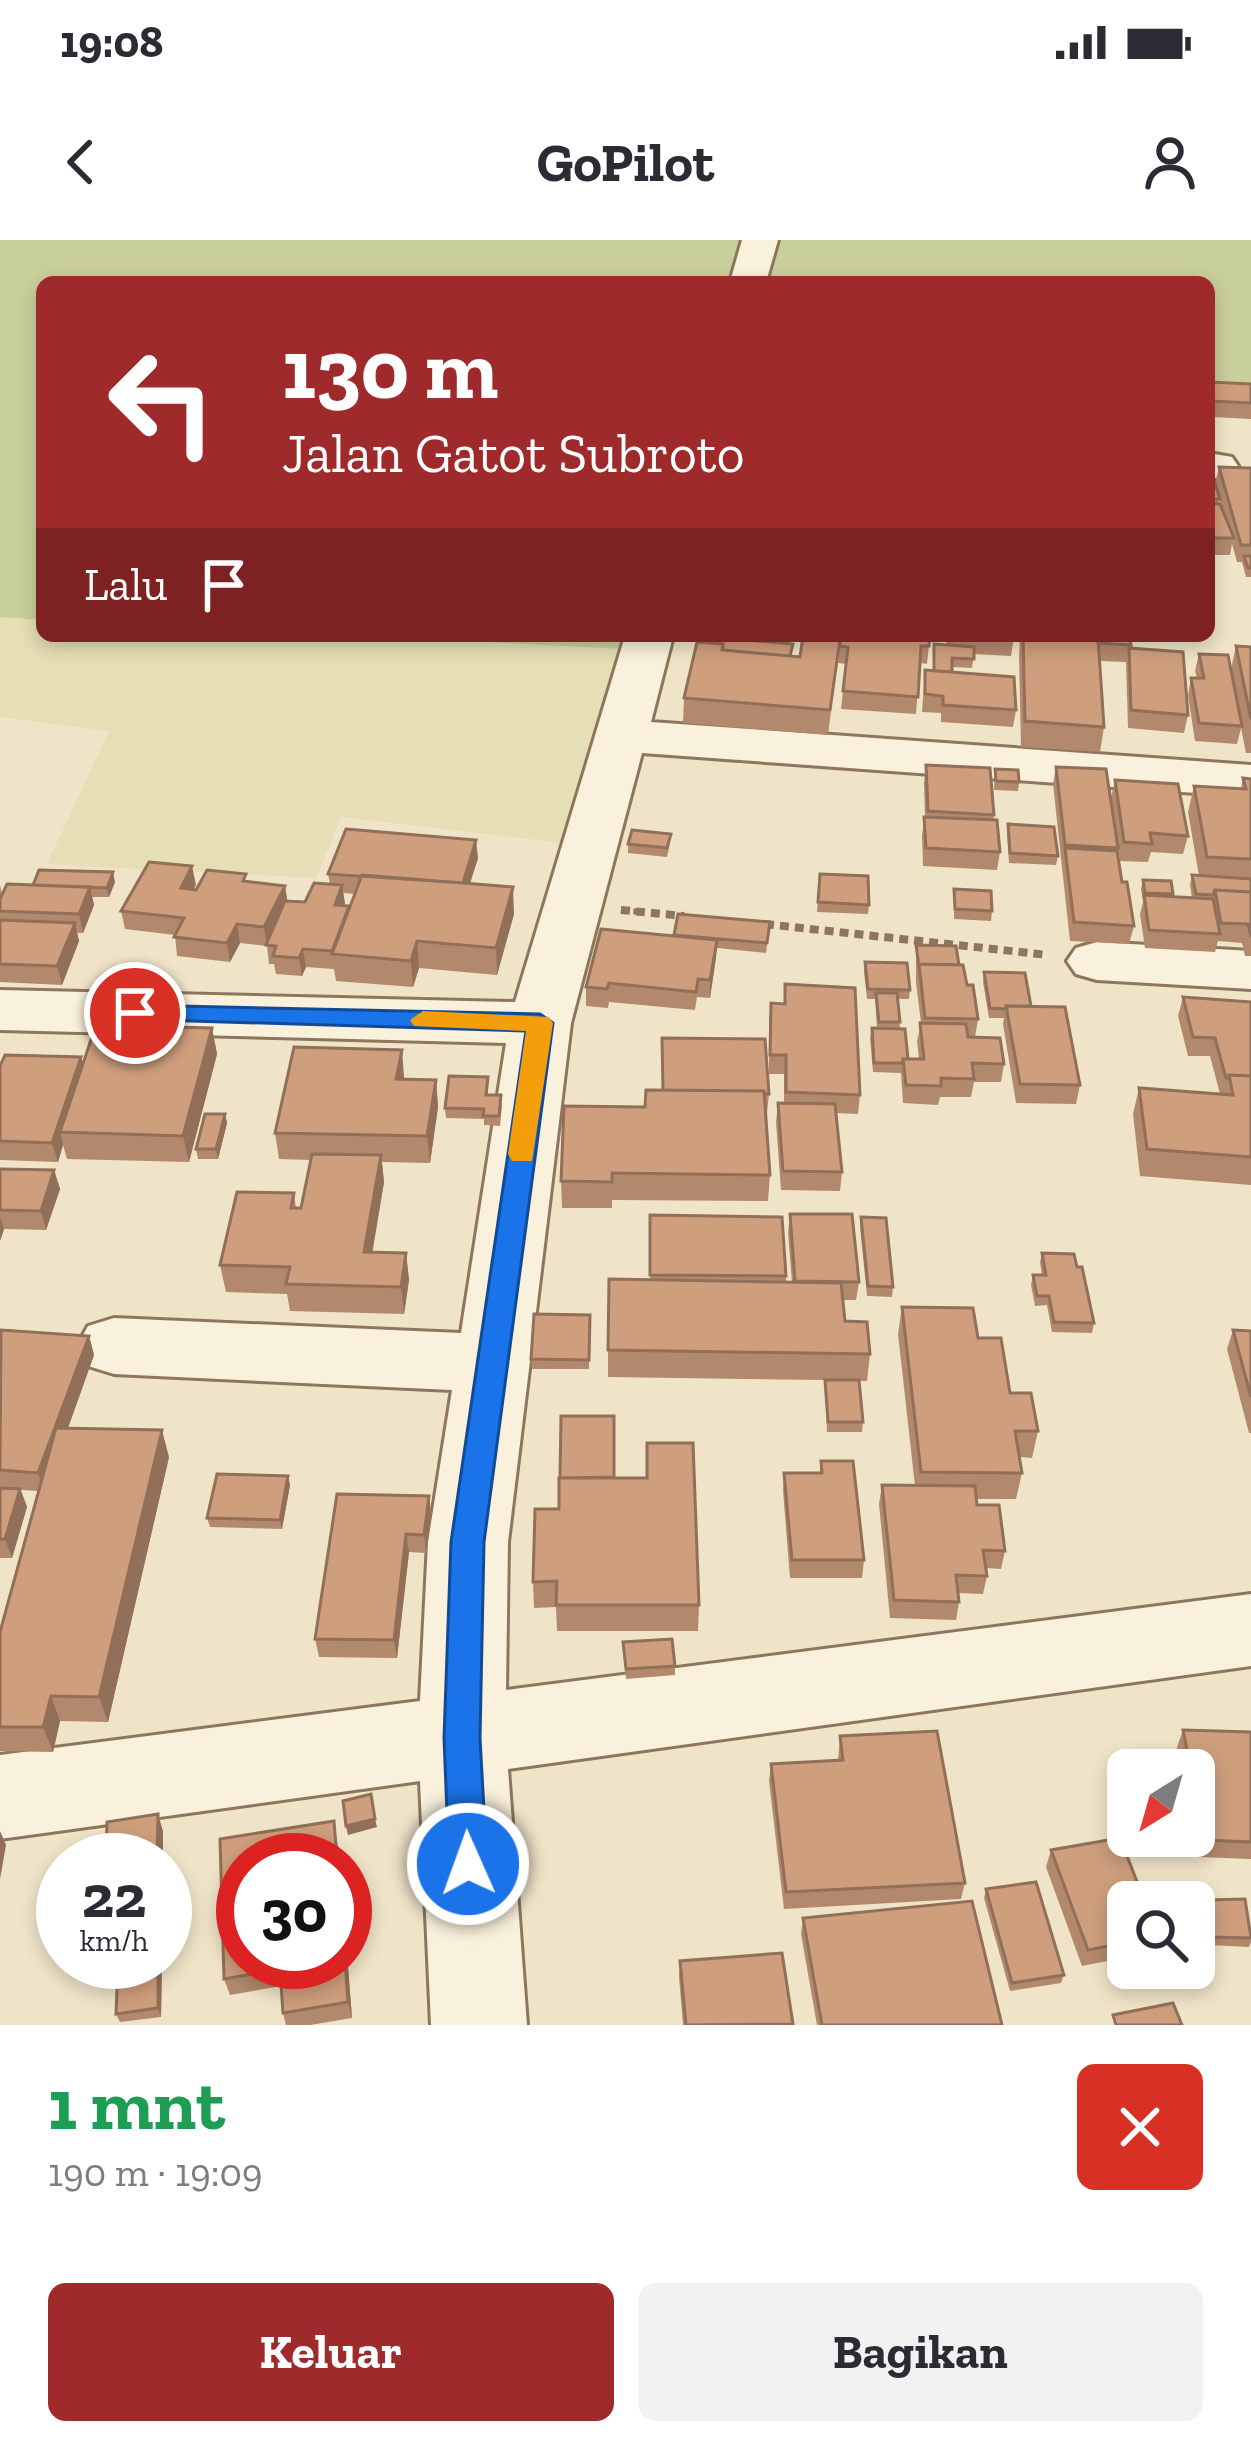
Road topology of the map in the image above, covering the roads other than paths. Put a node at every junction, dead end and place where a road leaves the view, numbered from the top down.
1 (760, 240) edge
2 (750, 276) edge
3 (647, 642) edge
4 (623, 736) junction
5 (1251, 781) edge
6 (1097, 961) road end
7 (1251, 970) edge
8 (0, 1010) edge
9 (540, 1023) junction
10 (114, 1346) dead end
11 (493, 1363) junction
12 (1251, 1630) edge
13 (462, 1738) junction
14 (0, 1797) edge
15 (479, 2025) edge

1 - 2 street
3 - 4 street
4 - 5 street
4 - 9 street
6 - 7 street
8 - 9 street
9 - 11 street
10 - 11 street
11 - 13 street
12 - 13 street
13 - 14 street
13 - 15 street

